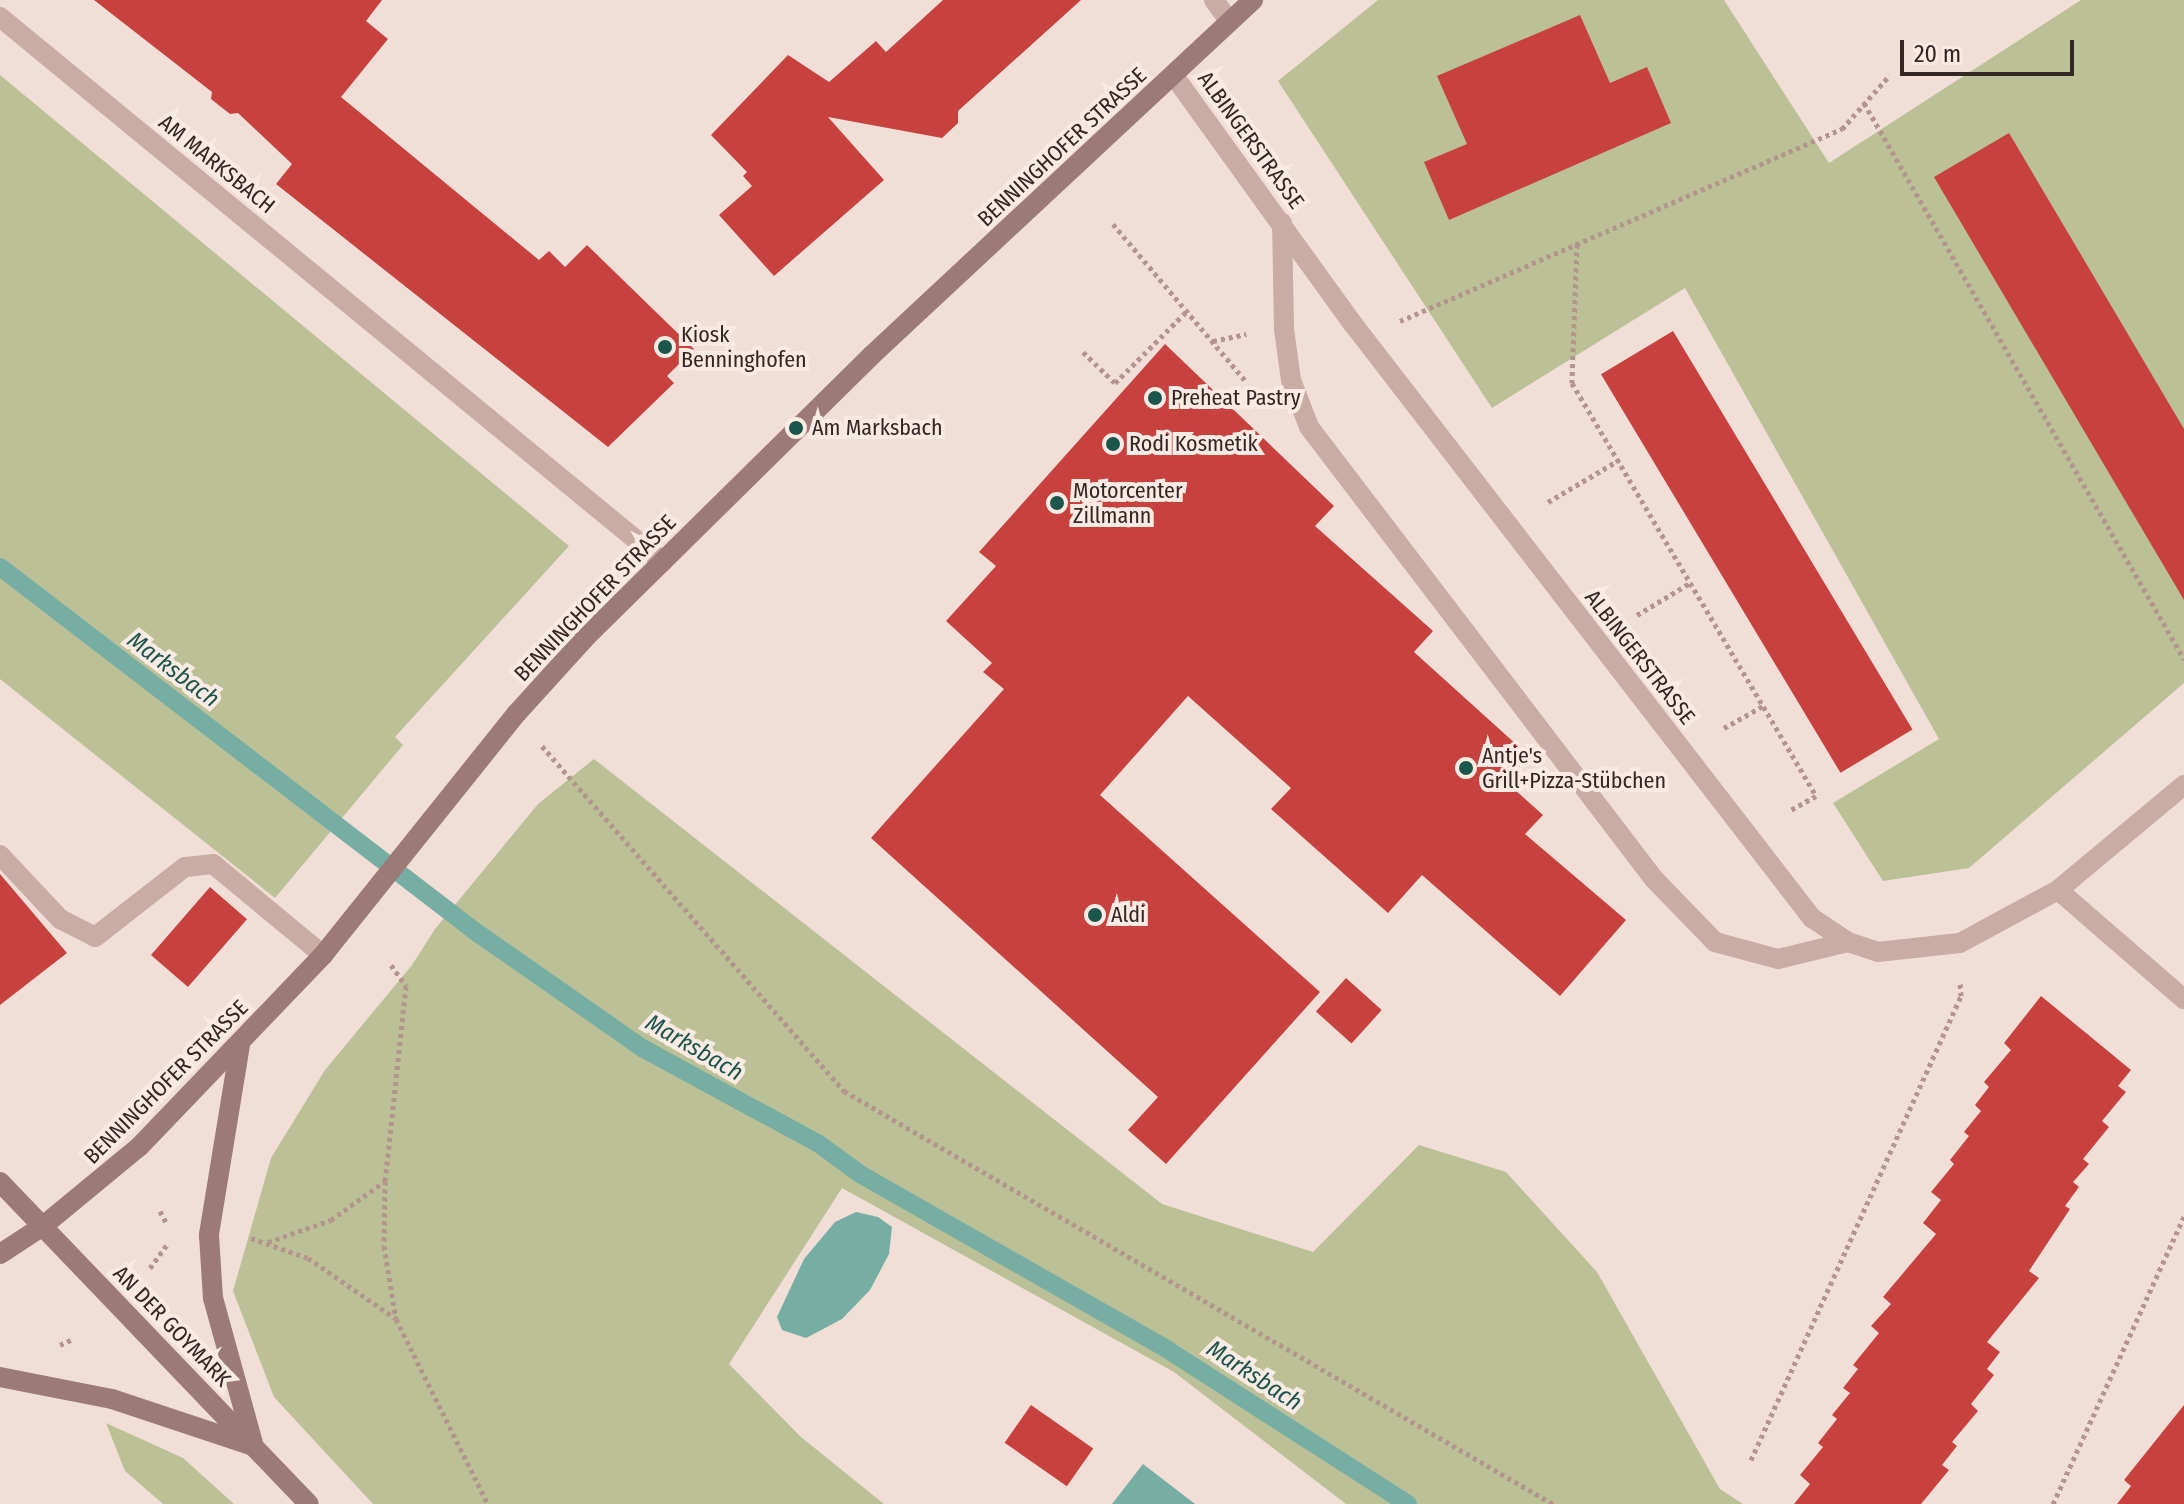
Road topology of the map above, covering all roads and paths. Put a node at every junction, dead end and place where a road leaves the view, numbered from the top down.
1 (1214, 0) edge
2 (1253, 0) edge
3 (0, 17) edge
4 (1229, 21) junction
5 (1890, 75) dead end
6 (1174, 76) junction
7 (1864, 103) junction
8 (1282, 223) junction
9 (1113, 224) dead end
10 (1577, 244) junction
11 (1187, 311) junction
12 (1416, 314) dead end
13 (1260, 331) dead end
14 (1212, 341) junction
15 (1083, 352) dead end
16 (1245, 380) dead end
17 (1619, 460) junction
18 (1548, 502) dead end
19 (663, 562) junction
20 (1690, 583) junction
21 (1637, 615) dead end
22 (2184, 659) edge
23 (1763, 706) junction
24 (1724, 728) dead end
25 (562, 771) dead end
26 (2184, 785) edge
27 (1789, 811) dead end
28 (0, 855) edge
29 (2058, 890) junction
30 (1848, 942) junction
31 (1960, 943) junction
32 (323, 955) junction
33 (391, 965) dead end
34 (2184, 999) edge
35 (240, 1045) junction
36 (385, 1181) junction
37 (0, 1182) edge
38 (2184, 1216) edge
39 (43, 1226) junction
40 (173, 1236) dead end
41 (241, 1236) dead end
42 (267, 1242) junction
43 (0, 1254) edge
44 (150, 1268) dead end
45 (396, 1319) junction
46 (0, 1377) edge
47 (254, 1447) junction
48 (1751, 1460) dead end
49 (309, 1504) edge
50 (488, 1504) edge
51 (1553, 1504) edge
52 (2053, 1504) edge

1 - 4 street
2 - 4 main road, BENNINGHOFER STRASSE
3 - 19 street, AM MARKSBACH
4 - 6 main road, BENNINGHOFER STRASSE
5 - 7 path
6 - 8 street, ALBINGERSTRASSE
6 - 19 main road, BENNINGHOFER STRASSE
7 - 10 path
7 - 22 path
8 - 30 street, ALBINGERSTRASSE
8 - 30 street
9 - 11 path
10 - 12 path
10 - 17 path
11 - 14 path
11 - 15 path
13 - 14 path
14 - 16 path
17 - 18 path
17 - 20 path
19 - 32 main road, BENNINGHOFER STRASSE
20 - 21 path
20 - 23 path
23 - 24 path
23 - 27 path
25 - 51 path
26 - 29 street, ALBINGERSTRASSE
28 - 32 street
29 - 31 street, ALBINGERSTRASSE
29 - 34 street
30 - 31 street, ALBINGERSTRASSE
31 - 48 path
32 - 35 main road, BENNINGHOFER STRASSE
33 - 36 path
35 - 39 main road, BENNINGHOFER STRASSE
35 - 47 main road
36 - 42 path
36 - 45 path
37 - 39 main road, AN DER GOYMARK
38 - 52 path
39 - 43 main road, BENNINGHOFER STRASSE
39 - 47 main road, AN DER GOYMARK
40 - 44 path
41 - 42 path
42 - 45 path
45 - 50 path
46 - 47 main road
47 - 49 main road, AN DER GOYMARK

